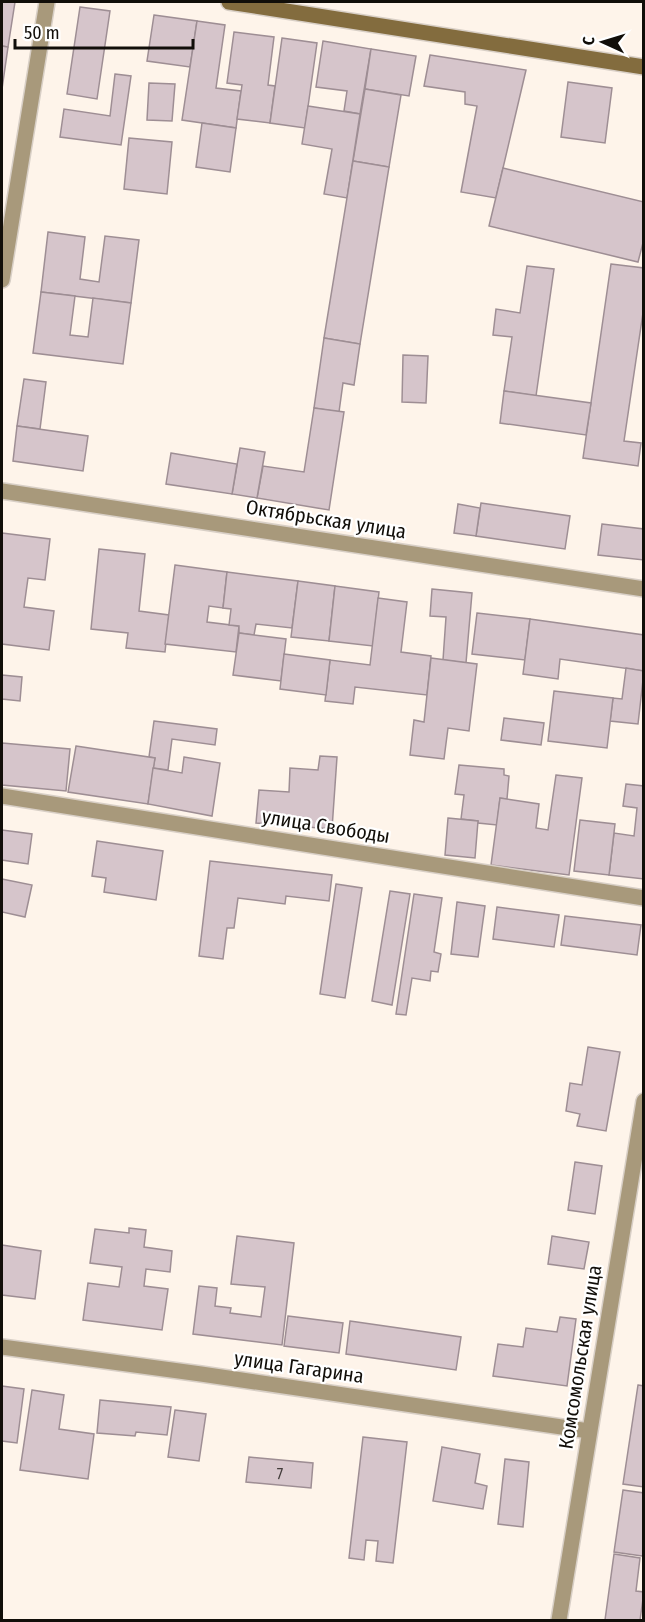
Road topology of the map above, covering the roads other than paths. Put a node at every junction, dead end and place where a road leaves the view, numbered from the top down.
1 (47, 2) edge
2 (229, 2) edge
3 (644, 67) edge
4 (2, 280) edge
5 (2, 490) edge
6 (644, 589) edge
7 (2, 796) edge
8 (644, 898) edge
9 (643, 1111) edge
10 (2, 1347) edge
11 (589, 1431) junction
12 (559, 1620) edge

1 - 4 street
2 - 3 street
5 - 6 street, Октябрьская улица
7 - 8 street, улица Свободы
9 - 11 street, Комсомольская улица
10 - 11 street, улица Гагарина
11 - 12 street, Комсомольская улица

